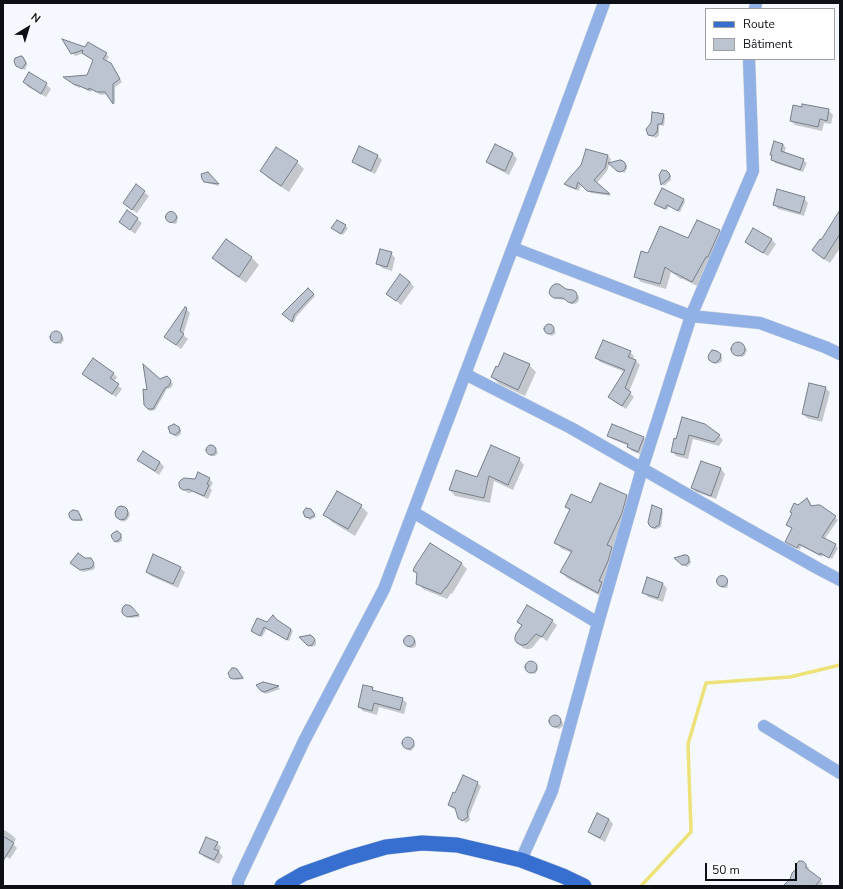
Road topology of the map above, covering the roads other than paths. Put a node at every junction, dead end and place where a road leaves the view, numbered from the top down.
1 (604, 3) edge
2 (749, 60) edge
3 (513, 248) junction
4 (691, 316) junction
5 (840, 354) edge
6 (465, 374) junction
7 (642, 469) junction
8 (413, 512) junction
9 (840, 580) edge
10 (598, 623) junction
11 (764, 726) dead end
12 (840, 773) edge
13 (521, 860) junction
14 (238, 886) edge
15 (282, 886) edge
16 (584, 886) edge

1 - 3 street
2 - 4 street
3 - 4 street
3 - 6 street
4 - 5 street
4 - 7 street
6 - 7 street
6 - 8 street
7 - 9 street
7 - 10 street
8 - 10 street
8 - 14 street
10 - 13 street
11 - 12 street
13 - 15 main road
13 - 16 main road

